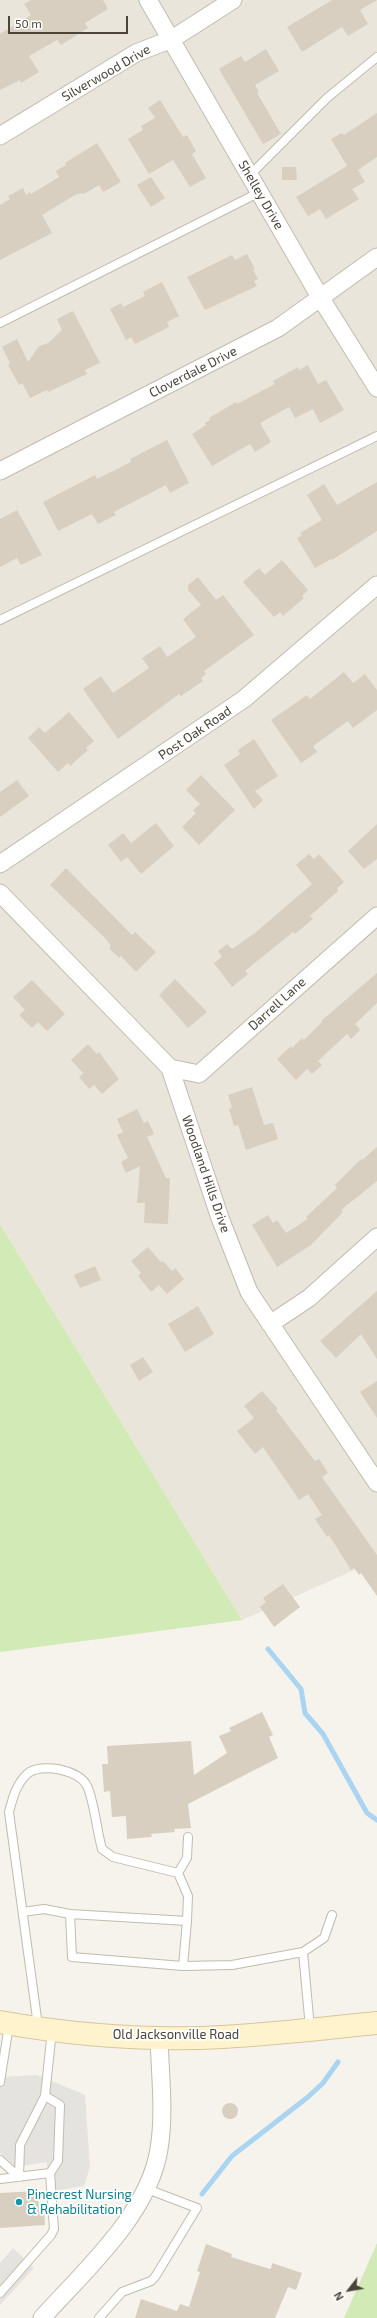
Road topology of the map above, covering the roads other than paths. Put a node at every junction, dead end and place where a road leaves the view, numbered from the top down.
1 (148, 0) edge
2 (233, 0) edge
3 (172, 39) junction
4 (377, 57) edge
5 (0, 136) edge
6 (250, 175) junction
7 (260, 192) junction
8 (377, 257) edge
9 (320, 297) junction
10 (0, 323) edge
11 (377, 388) edge
12 (377, 436) edge
13 (0, 471) edge
14 (377, 585) edge
15 (0, 620) edge
16 (0, 864) edge
17 (0, 893) edge
18 (377, 916) edge
19 (170, 1068) junction
20 (377, 1237) edge
21 (270, 1324) junction
22 (377, 1483) edge
23 (188, 1837) dead end
24 (178, 1873) junction
25 (23, 1912) junction
26 (70, 1914) junction
27 (332, 1916) dead end
28 (187, 1920) junction
29 (303, 1952) junction
30 (183, 1966) junction
31 (5, 2023) edge
32 (377, 2023) edge
33 (45, 2029) junction
34 (310, 2029) junction
35 (159, 2037) junction
36 (0, 2081) edge
37 (45, 2096) junction
38 (0, 2160) edge
39 (50, 2173) junction
40 (19, 2177) junction
41 (0, 2179) edge
42 (146, 2190) junction
43 (0, 2293) edge
44 (42, 2318) edge
45 (100, 2318) edge

1 - 3 street, Shelley Drive
2 - 3 street, Silverwood Drive
3 - 5 street, Silverwood Drive
3 - 6 street, Shelley Drive
4 - 6 lane
6 - 7 street, Shelley Drive
7 - 9 street, Shelley Drive
7 - 10 lane
8 - 9 street, Cloverdale Drive
9 - 11 street, Shelley Drive
9 - 13 street, Cloverdale Drive
12 - 15 lane
14 - 16 street, Post Oak Road
17 - 19 street, Woodland Hills Drive
18 - 19 street, Darrell Lane
19 - 21 street, Woodland Hills Drive
20 - 21 street
21 - 22 street, Woodland Hills Drive
23 - 24 lane
24 - 25 lane
24 - 28 lane
25 - 26 lane
25 - 33 lane
26 - 28 lane
26 - 30 lane
27 - 29 lane
28 - 30 lane
29 - 30 lane
29 - 34 lane
31 - 33 main road, Old Jacksonville Road
31 - 36 lane
32 - 34 main road, Old Jacksonville Road
33 - 35 main road, Old Jacksonville Road
33 - 37 lane
34 - 35 main road, Old Jacksonville Road
35 - 42 street
37 - 39 lane
37 - 40 lane
38 - 40 lane
39 - 40 lane
39 - 43 lane
40 - 41 lane
42 - 44 street
42 - 45 lane

